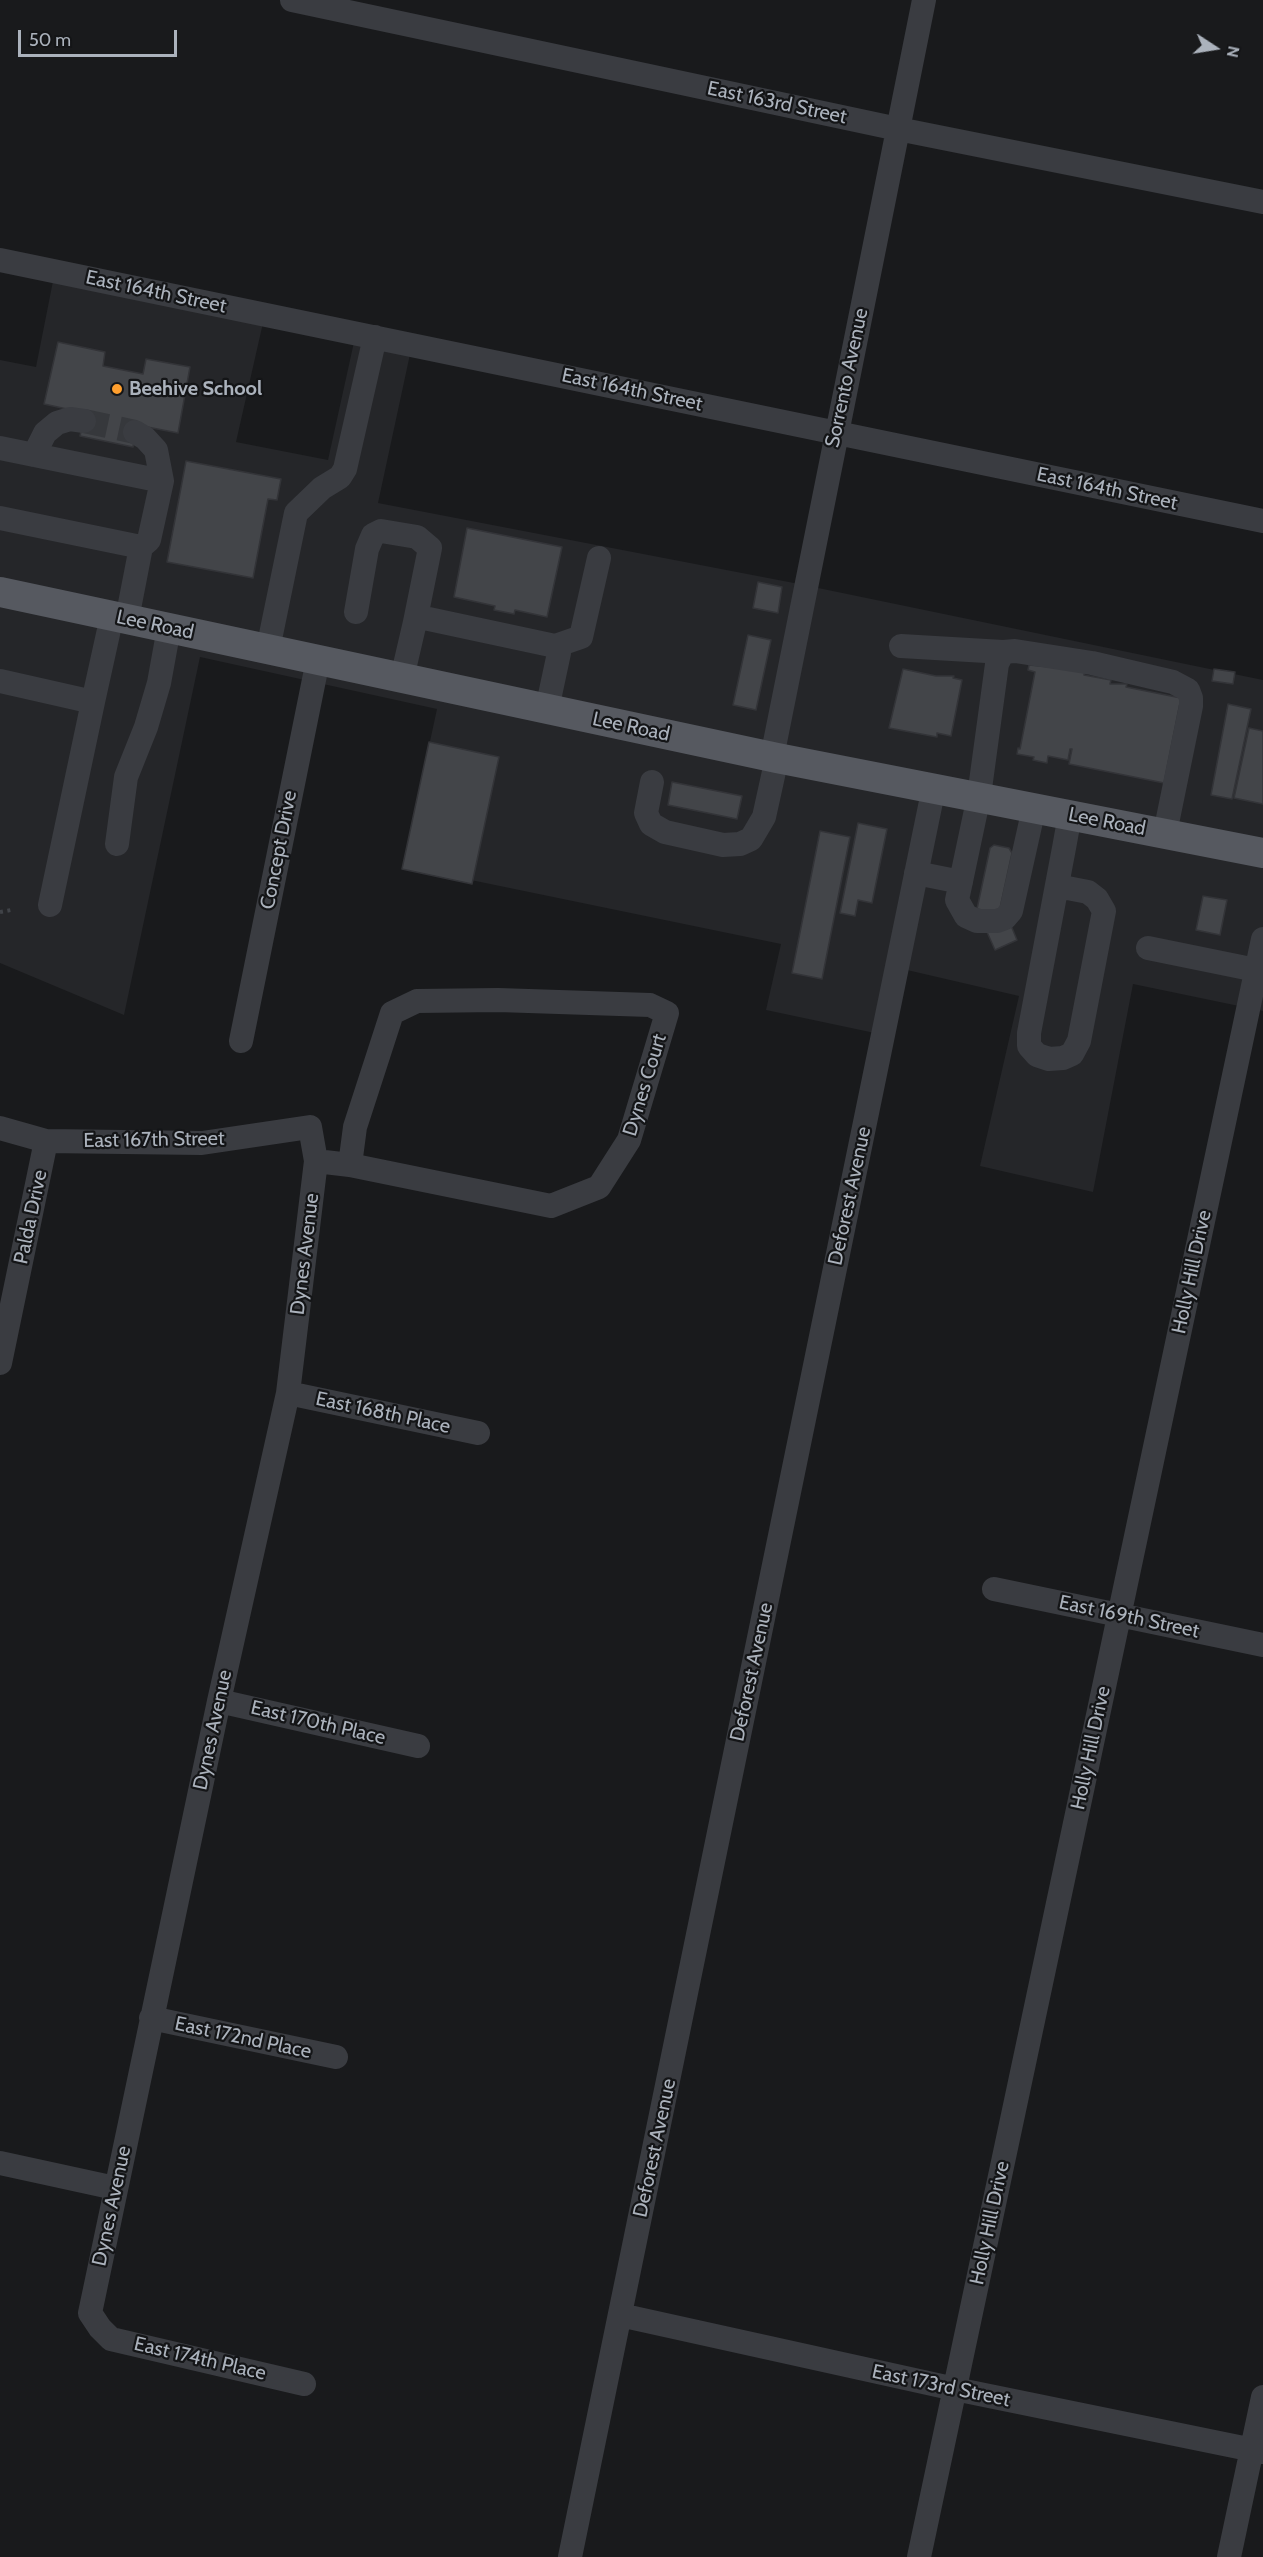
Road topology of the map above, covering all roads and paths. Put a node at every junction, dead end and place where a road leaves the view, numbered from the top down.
1 (292, 0) edge
2 (924, 0) edge
3 (898, 129) junction
4 (1263, 202) edge
5 (0, 260) edge
6 (375, 337) junction
7 (84, 421) tunnel mouth
8 (135, 432) tunnel mouth
9 (836, 432) junction
10 (0, 448) edge
11 (34, 455) junction
12 (162, 481) junction
13 (0, 518) edge
14 (1263, 521) edge
15 (141, 547) junction
16 (599, 558) dead end
17 (0, 592) edge
18 (356, 612) dead end
19 (119, 618) junction
20 (415, 622) junction
21 (169, 628) junction
22 (555, 646) junction
23 (901, 646) dead end
24 (268, 649) junction
25 (1003, 652) junction
26 (318, 660) junction
27 (402, 678) junction
28 (0, 681) edge
29 (93, 702) junction
30 (547, 709) junction
31 (775, 757) junction
32 (652, 782) dead end
33 (934, 787) junction
34 (979, 796) junction
35 (1034, 808) junction
36 (1070, 815) junction
37 (1165, 833) junction
38 (117, 844) dead end
39 (1263, 853) edge
40 (916, 873) junction
41 (961, 882) junction
42 (1057, 886) junction
43 (50, 905) dead end
44 (11, 910) dead end
45 (0, 912) edge
46 (1263, 939) edge
47 (1148, 948) dead end
48 (1256, 969) junction
49 (241, 1041) dead end
50 (310, 1127) joint
51 (0, 1128) edge
52 (46, 1141) junction
53 (316, 1161) junction
54 (350, 1165) junction
55 (0, 1363) edge
56 (288, 1393) junction
57 (478, 1433) dead end
58 (994, 1589) dead end
59 (1119, 1616) junction
60 (1263, 1645) edge
61 (219, 1701) junction
62 (418, 1746) dead end
63 (151, 2018) junction
64 (336, 2057) dead end
65 (0, 2163) edge
66 (115, 2188) junction
67 (620, 2315) junction
68 (100, 2328) joint
69 (304, 2384) dead end
70 (955, 2389) junction
71 (1263, 2397) edge
72 (1257, 2451) edge
73 (570, 2557) edge
74 (919, 2557) edge
75 (1229, 2557) edge

1 - 3 street, East 163rd Street
2 - 3 street, Sorrento Avenue
3 - 4 street, East 163rd Street
3 - 9 street, Sorrento Avenue
5 - 6 street, East 164th Street
6 - 9 street, East 164th Street
6 - 24 street
7 - 11 street
8 - 12 street
9 - 14 street, East 164th Street
9 - 31 street, Sorrento Avenue
10 - 11 street
11 - 12 street
12 - 15 street
13 - 15 street
15 - 19 street
16 - 22 street
17 - 19 main road, Lee Road
18 - 20 street
19 - 21 main road, Lee Road
19 - 29 street
20 - 22 street
20 - 27 street
21 - 24 main road, Lee Road
21 - 38 street
22 - 30 street
23 - 25 street
24 - 26 main road, Lee Road
25 - 34 street
25 - 37 street
26 - 27 main road, Lee Road
26 - 49 street, Concept Drive
27 - 30 main road, Lee Road
28 - 29 street
29 - 43 street
30 - 31 main road, Lee Road
31 - 32 street, Sorrento Avenue
31 - 33 main road, Lee Road
33 - 34 main road, Lee Road
33 - 40 street, Deforest Avenue
34 - 35 main road, Lee Road
34 - 41 street
35 - 36 main road, Lee Road
35 - 41 street
36 - 37 main road, Lee Road
36 - 42 street
37 - 39 main road, Lee Road
40 - 41 street
40 - 67 street, Deforest Avenue
42 - 42 street
44 - 45 path
46 - 48 street, Holly Hill Drive
47 - 48 street
48 - 59 street, Holly Hill Drive
50 - 52 street, East 167th Street
50 - 53 street, Dynes Avenue
51 - 52 street, East 167th Street
52 - 55 street, Palda Drive
53 - 54 street, Dynes Court
53 - 56 street, Dynes Avenue
54 - 54 street, Dynes Court
56 - 57 street, East 168th Place
56 - 61 street, Dynes Avenue
58 - 59 street, East 169th Street
59 - 60 street, East 169th Street
59 - 70 street, Holly Hill Drive
61 - 62 street, East 170th Place
61 - 63 street, Dynes Avenue
63 - 64 street, East 172nd Place
63 - 66 street, Dynes Avenue
65 - 66 street
66 - 68 street, Dynes Avenue
67 - 70 street, East 173rd Street
67 - 73 street, Deforest Avenue
68 - 69 street, East 174th Place
70 - 72 street, East 173rd Street
70 - 74 street, Holly Hill Drive
71 - 72 street
72 - 75 street

